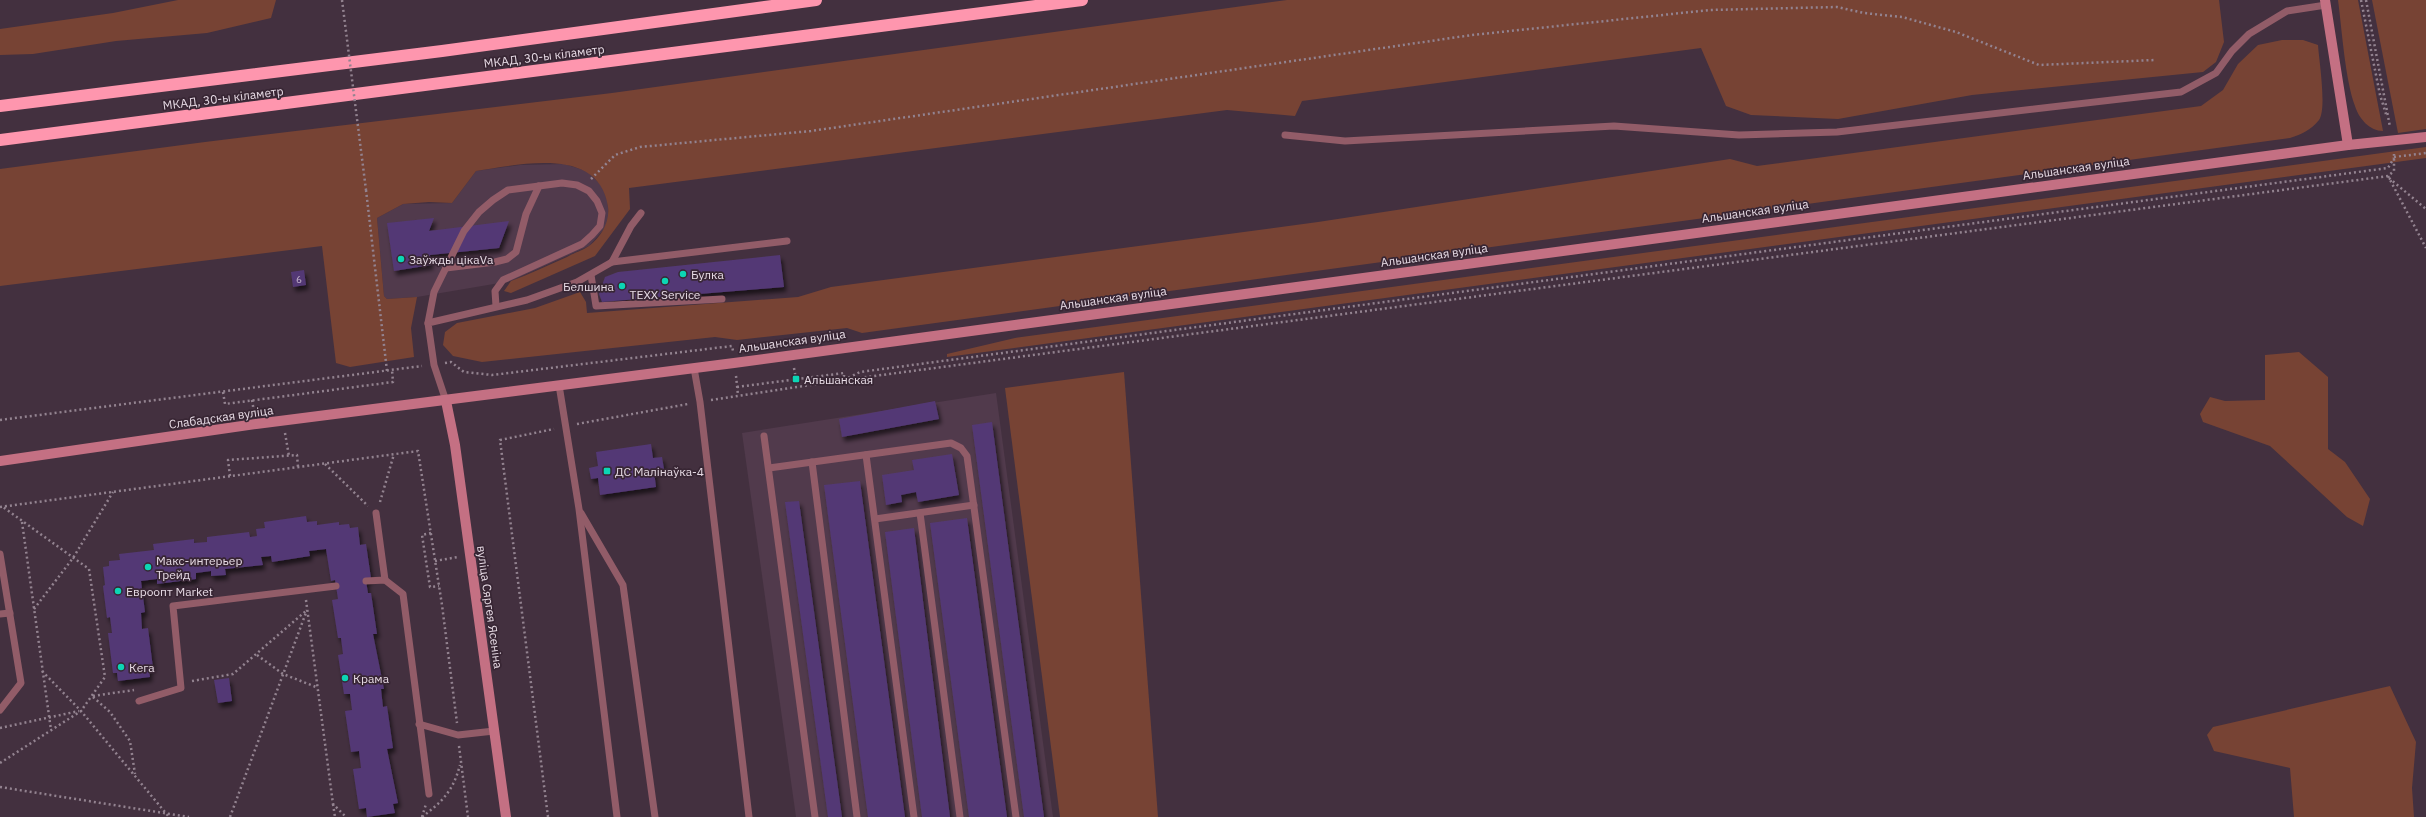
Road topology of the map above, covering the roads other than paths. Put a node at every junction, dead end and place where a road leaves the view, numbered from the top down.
1 (816, 0) edge
2 (1082, 0) edge
3 (2326, 2) edge
4 (2, 106) edge
5 (1285, 135) dead end
6 (2426, 137) edge
7 (5, 140) edge
8 (2348, 145) junction
9 (539, 186) junction
10 (641, 213) dead end
11 (787, 241) dead end
12 (612, 262) junction
13 (446, 268) junction
14 (591, 275) junction
15 (722, 299) dead end
16 (496, 306) junction
17 (428, 323) junction
18 (694, 368) junction
19 (559, 385) junction
20 (446, 401) junction
21 (764, 436) dead end
22 (866, 455) junction
23 (0, 461) edge
24 (812, 462) junction
25 (769, 468) junction
26 (974, 506) junction
27 (579, 510) junction
28 (376, 513) road end
29 (920, 513) junction
30 (874, 519) junction
31 (0, 554) edge
32 (385, 580) junction
33 (366, 581) dead end
34 (336, 586) dead end
35 (10, 613) junction
36 (0, 614) edge
37 (139, 701) dead end
38 (0, 710) edge
39 (419, 724) junction
40 (494, 731) junction
41 (429, 794) dead end
42 (506, 817) edge
43 (616, 817) edge
44 (655, 817) edge
45 (750, 817) edge
46 (815, 817) edge
47 (857, 817) edge
48 (914, 817) edge
49 (960, 817) edge
50 (1016, 817) edge

1 - 4 highway, МКАД, 30-ы кіламетр
2 - 7 highway, МКАД, 30-ы кіламетр
3 - 5 lane
3 - 8 main road
6 - 8 main road, Альшанская вуліца
8 - 18 main road, Альшанская вуліца
9 - 13 lane
9 - 13 lane
9 - 16 lane
10 - 12 lane
11 - 12 lane
12 - 14 lane
13 - 17 lane
14 - 15 lane
14 - 16 lane
16 - 17 lane
17 - 20 lane
18 - 19 main road, Альшанская вуліца
18 - 45 lane
19 - 20 main road, Альшанская вуліца
19 - 27 lane
20 - 23 main road, Слабадская вуліца
20 - 40 main road, вуліца Сяргея Ясеніна
21 - 25 lane
22 - 24 lane
22 - 26 lane
22 - 30 lane
24 - 25 lane
24 - 47 lane
25 - 46 lane
26 - 29 lane
26 - 50 lane
27 - 43 lane
27 - 44 lane
28 - 32 lane
29 - 30 lane
29 - 49 lane
30 - 48 lane
31 - 35 lane
32 - 33 lane
32 - 39 lane
34 - 37 lane
35 - 36 lane
35 - 38 lane
39 - 40 lane
39 - 41 lane
40 - 42 main road, вуліца Сяргея Ясеніна

